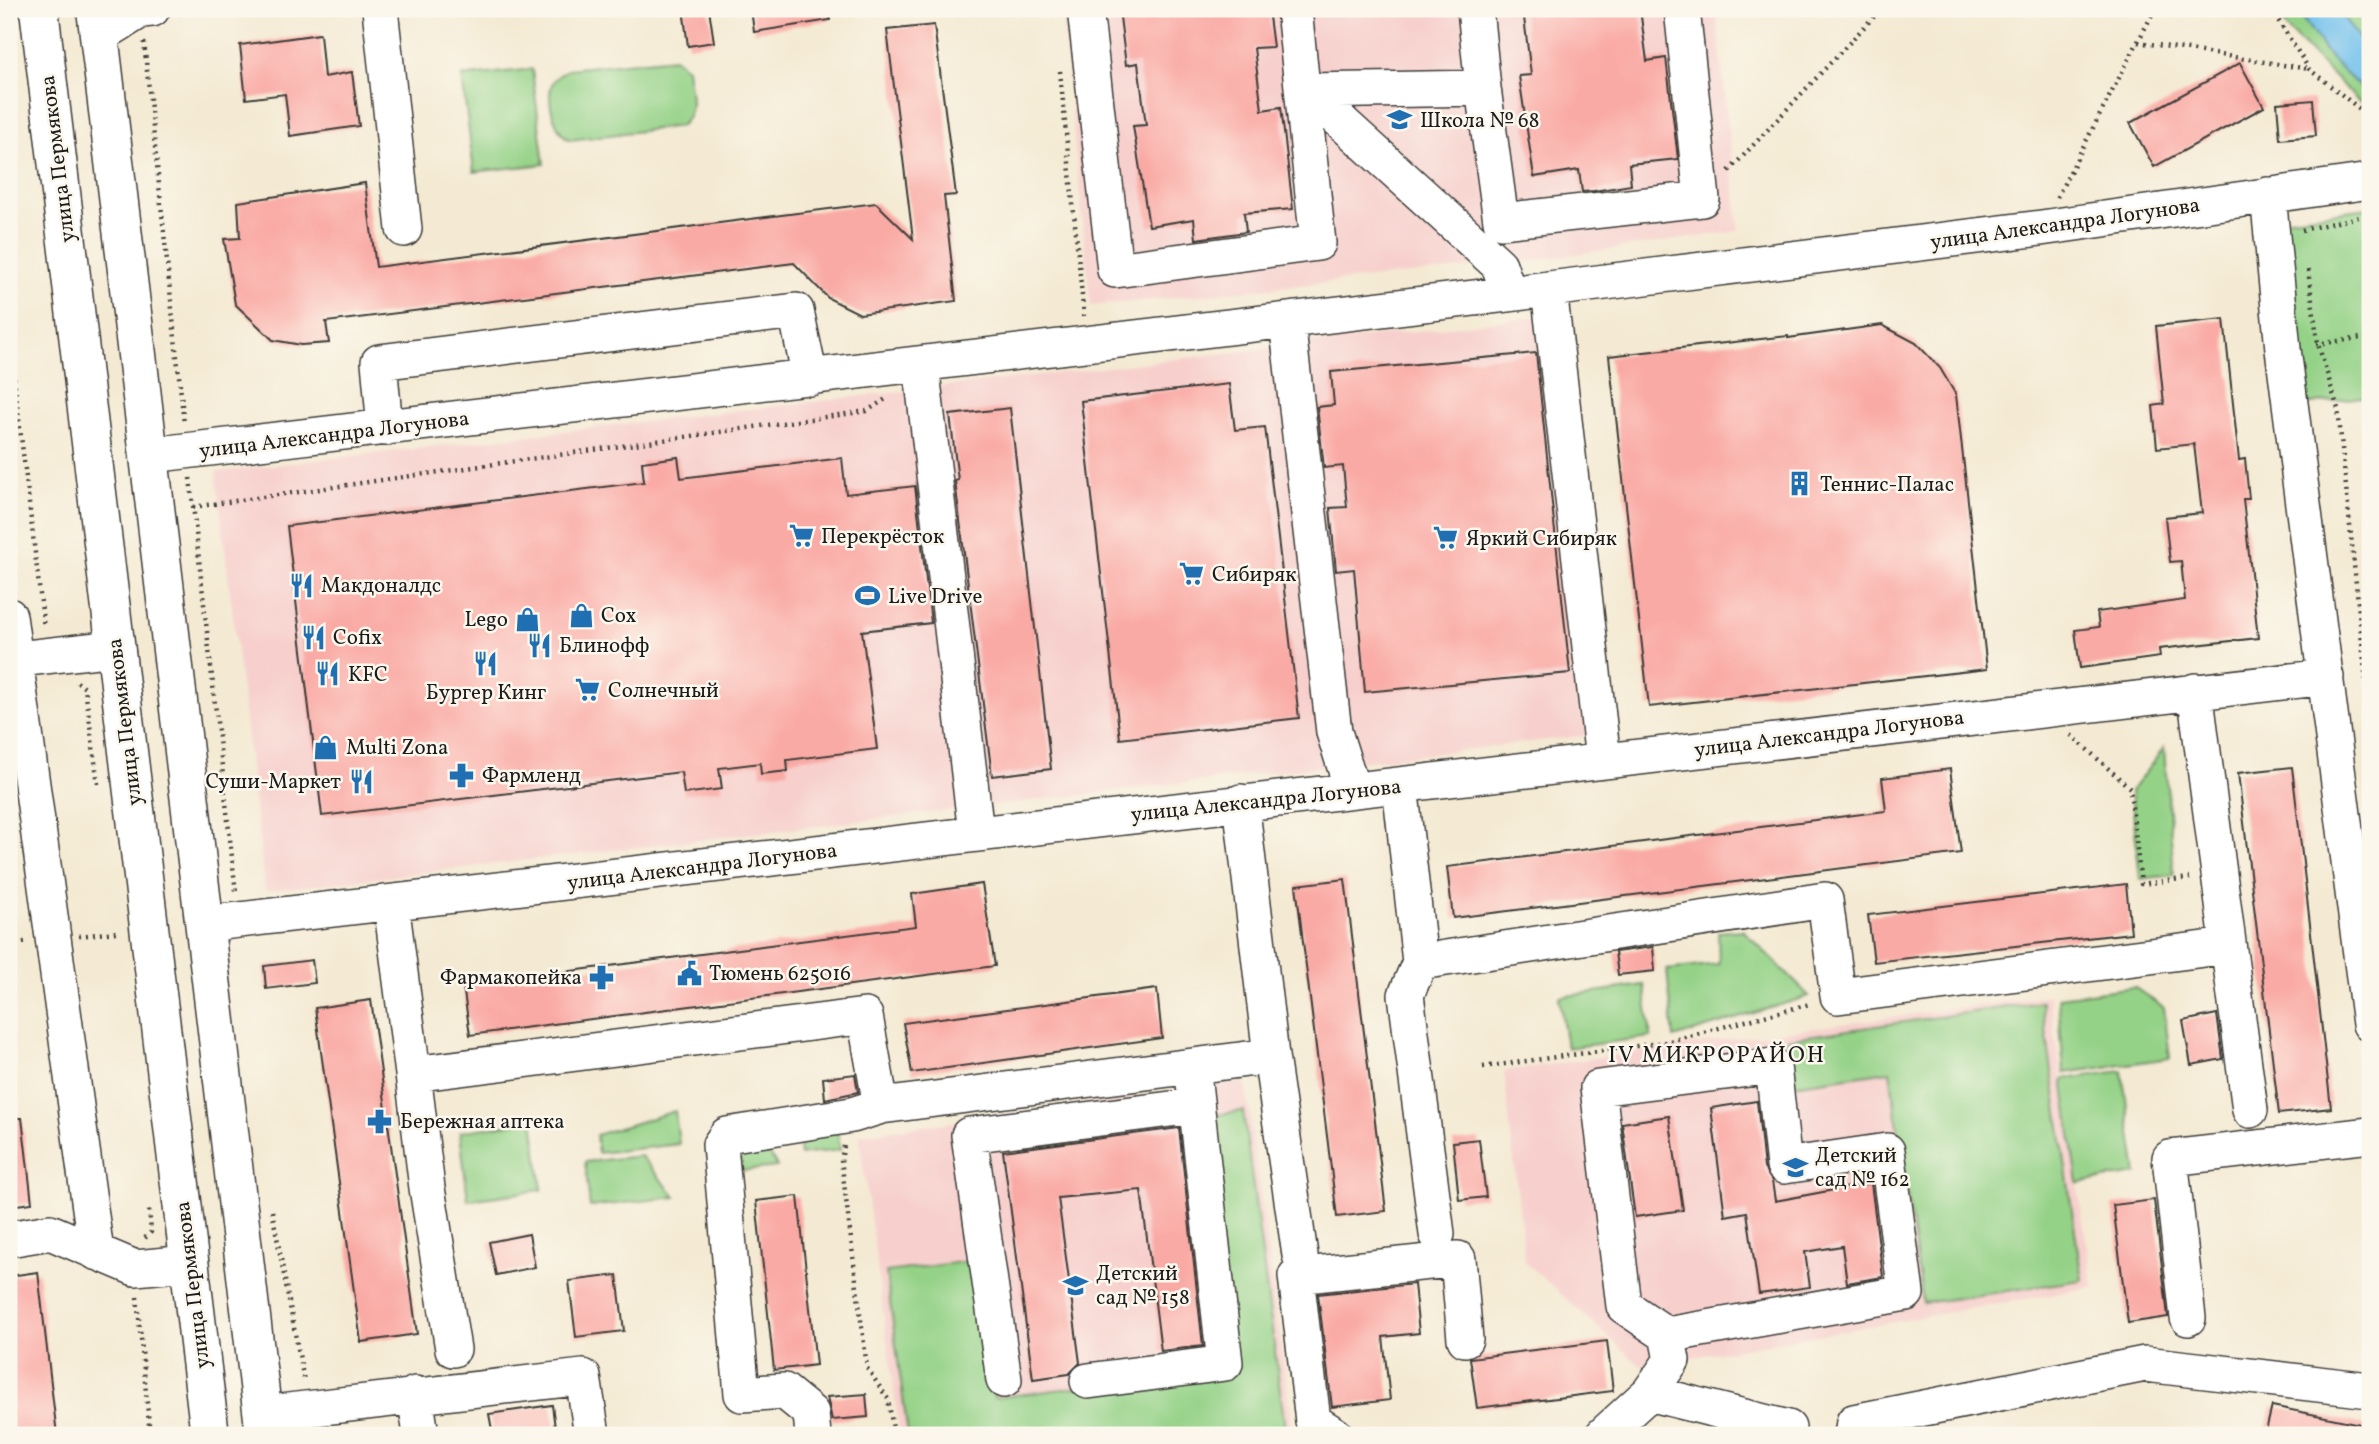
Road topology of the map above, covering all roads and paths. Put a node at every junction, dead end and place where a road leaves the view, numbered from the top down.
1 (40, 9) edge
2 (380, 9) edge
3 (1085, 9) edge
4 (1475, 9) edge
5 (1682, 9) edge
6 (1881, 9) edge
7 (2155, 9) edge
8 (2271, 9) edge
9 (146, 10) edge
10 (1300, 14) edge
11 (98, 22) edge
12 (2138, 42) junction
13 (2309, 69) junction
14 (1483, 88) junction
15 (1306, 89) junction
16 (2370, 117) edge
17 (2370, 181) edge
18 (2268, 195) junction
19 (1702, 199) junction
20 (1501, 220) junction
21 (2370, 227) edge
22 (2040, 228) junction
23 (404, 229) dead end
24 (2304, 242) dead end
25 (2307, 267) dead end
26 (1504, 279) junction
27 (1549, 289) junction
28 (1287, 321) junction
29 (2370, 337) edge
30 (2318, 344) junction
31 (2283, 349) junction
32 (921, 364) junction
33 (810, 378) junction
34 (385, 428) junction
35 (169, 453) junction
36 (9, 616) edge
37 (115, 648) junction
38 (12, 660) edge
39 (2326, 677) junction
40 (2195, 691) junction
41 (2041, 708) junction
42 (2370, 720) edge
43 (1603, 760) junction
44 (1400, 785) junction
45 (1352, 789) junction
46 (2356, 789) edge
47 (1241, 802) junction
48 (976, 833) junction
49 (2219, 874) junction
50 (391, 903) junction
51 (222, 923) junction
52 (2228, 946) junction
53 (1420, 962) junction
54 (1838, 996) junction
55 (2370, 1024) edge
56 (1271, 1056) junction
57 (1200, 1063) junction
58 (1483, 1067) dead end
59 (413, 1074) junction
60 (1194, 1106) junction
61 (867, 1110) junction
62 (2250, 1110) dead end
63 (2370, 1135) edge
64 (148, 1197) dead end
65 (272, 1209) dead end
66 (1437, 1234) dead end
67 (9, 1239) edge
68 (96, 1252) junction
69 (1300, 1255) dead end
70 (189, 1263) junction
71 (135, 1268) junction
72 (2188, 1318) dead end
73 (1667, 1335) junction
74 (1465, 1339) dead end
75 (453, 1349) dead end
76 (1004, 1380) dead end
77 (1088, 1381) dead end
78 (2370, 1390) edge
79 (1649, 1393) junction
80 (415, 1394) junction
81 (309, 1409) junction
82 (264, 1424) edge
83 (1788, 1428) dead end
84 (150, 1435) edge
85 (210, 1435) edge
86 (421, 1435) edge
87 (592, 1435) edge
88 (813, 1435) edge
89 (894, 1435) edge
90 (1335, 1435) edge
91 (1603, 1435) edge
92 (1852, 1435) edge

1 - 37 main road, улица Пермякова
2 - 23 street
3 - 15 street
4 - 14 street
5 - 19 street
6 - 19 path
7 - 12 path
8 - 13 path
9 - 11 street
9 - 35 path
10 - 15 street
11 - 35 main road
12 - 13 path
12 - 22 path
13 - 16 path
14 - 15 street
14 - 20 street
15 - 26 street
17 - 18 street, улица Александра Логунова
18 - 22 street, улица Александра Логунова
18 - 31 street
19 - 20 street
20 - 26 street
21 - 24 path
22 - 27 street, улица Александра Логунова
25 - 30 path
26 - 27 street, улица Александра Логунова
26 - 28 street, улица Александра Логунова
27 - 43 street
28 - 32 street, улица Александра Логунова
28 - 45 street
29 - 30 path
30 - 31 path
30 - 42 path
31 - 39 street
32 - 33 street, улица Александра Логунова
32 - 48 street
33 - 34 street, улица Александра Логунова
33 - 34 street
34 - 35 street, улица Александра Логунова
35 - 51 main road
35 - 51 path
36 - 38 street
37 - 38 street
37 - 70 main road, улица Пермякова
38 - 68 street
39 - 40 street, улица Александра Логунова
39 - 46 street
40 - 41 street, улица Александра Логунова
40 - 49 street
41 - 43 street, улица Александра Логунова
41 - 49 path
43 - 44 street, улица Александра Логунова
44 - 45 street, улица Александра Логунова
44 - 53 street
45 - 47 street, улица Александра Логунова
46 - 55 street
47 - 48 street, улица Александра Логунова
47 - 56 street
48 - 50 street, улица Александра Логунова
49 - 52 street
50 - 51 street, улица Александра Логунова
50 - 59 street
51 - 82 main road
52 - 54 street
52 - 62 street
53 - 54 street
53 - 66 street
54 - 58 path
56 - 57 street
56 - 69 street
57 - 60 street
57 - 61 street
59 - 61 street
59 - 75 street
60 - 76 street
60 - 77 street
61 - 88 street
61 - 89 path
63 - 72 street
64 - 71 path
65 - 81 path
67 - 68 street
68 - 71 street
70 - 71 street
70 - 85 main road, улица Пермякова
71 - 84 path
73 - 73 street
73 - 79 street
74 - 90 street
78 - 92 street
79 - 83 street
79 - 91 street
80 - 81 street
80 - 86 street
80 - 87 street
81 - 82 street

